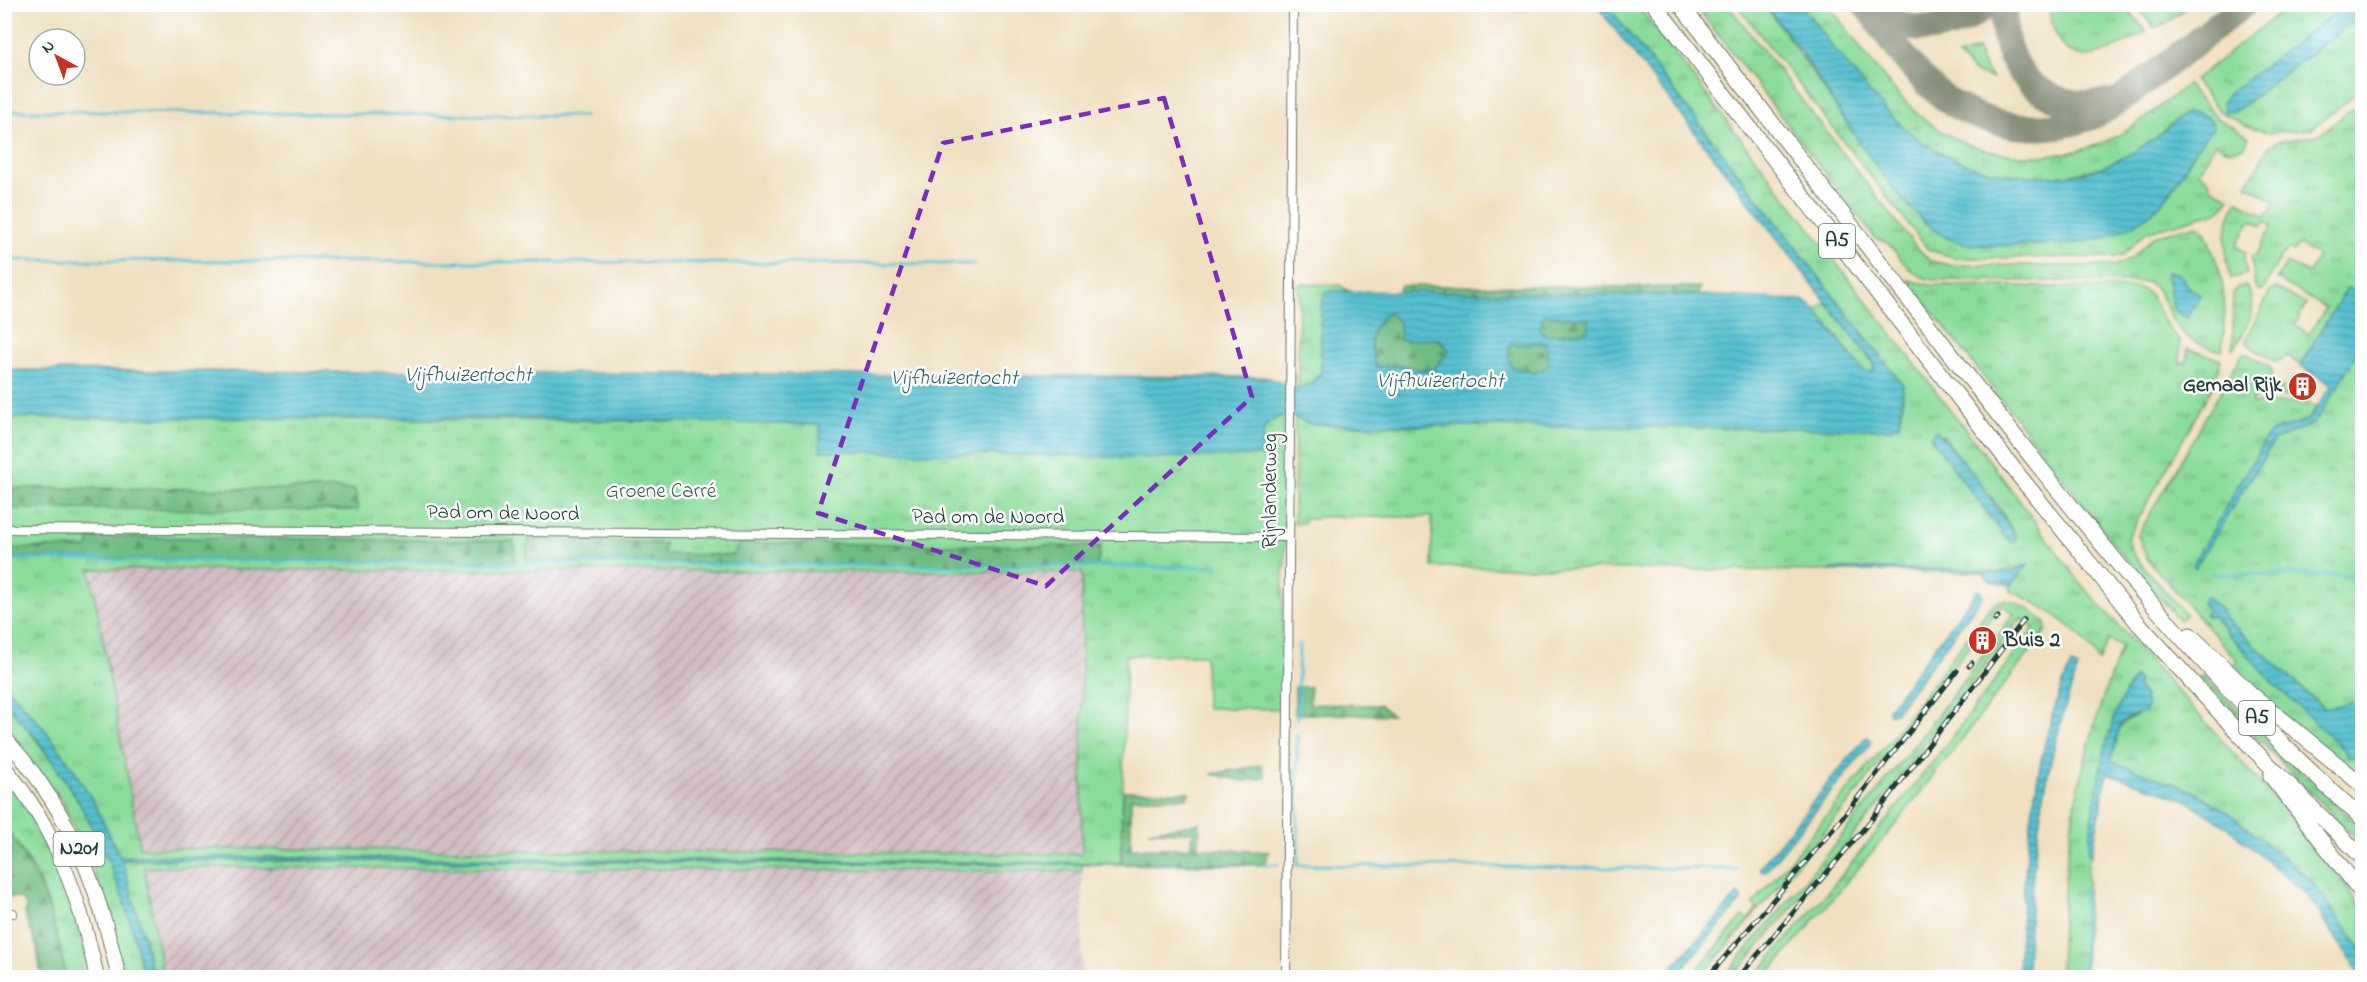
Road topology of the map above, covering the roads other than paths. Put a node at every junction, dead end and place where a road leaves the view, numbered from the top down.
1 (1293, 4) edge
2 (1653, 4) edge
3 (1680, 4) edge
4 (4, 529) edge
5 (1288, 537) junction
6 (2158, 612) junction
7 (4, 737) edge
8 (2253, 748) junction
9 (4, 767) edge
10 (2362, 785) edge
11 (2362, 818) edge
12 (2362, 857) edge
13 (2362, 893) edge
14 (97, 978) edge
15 (118, 978) edge
16 (1286, 978) edge

1 - 5 street, Rijnlanderweg
2 - 8 highway, A5
3 - 6 highway, A5
4 - 5 street, Pad om de Noord
5 - 16 street, Rijnlanderweg
6 - 10 highway
6 - 11 highway, A5
7 - 15 highway, N201
8 - 12 highway, A5
8 - 13 highway, A5
9 - 14 highway, N201

